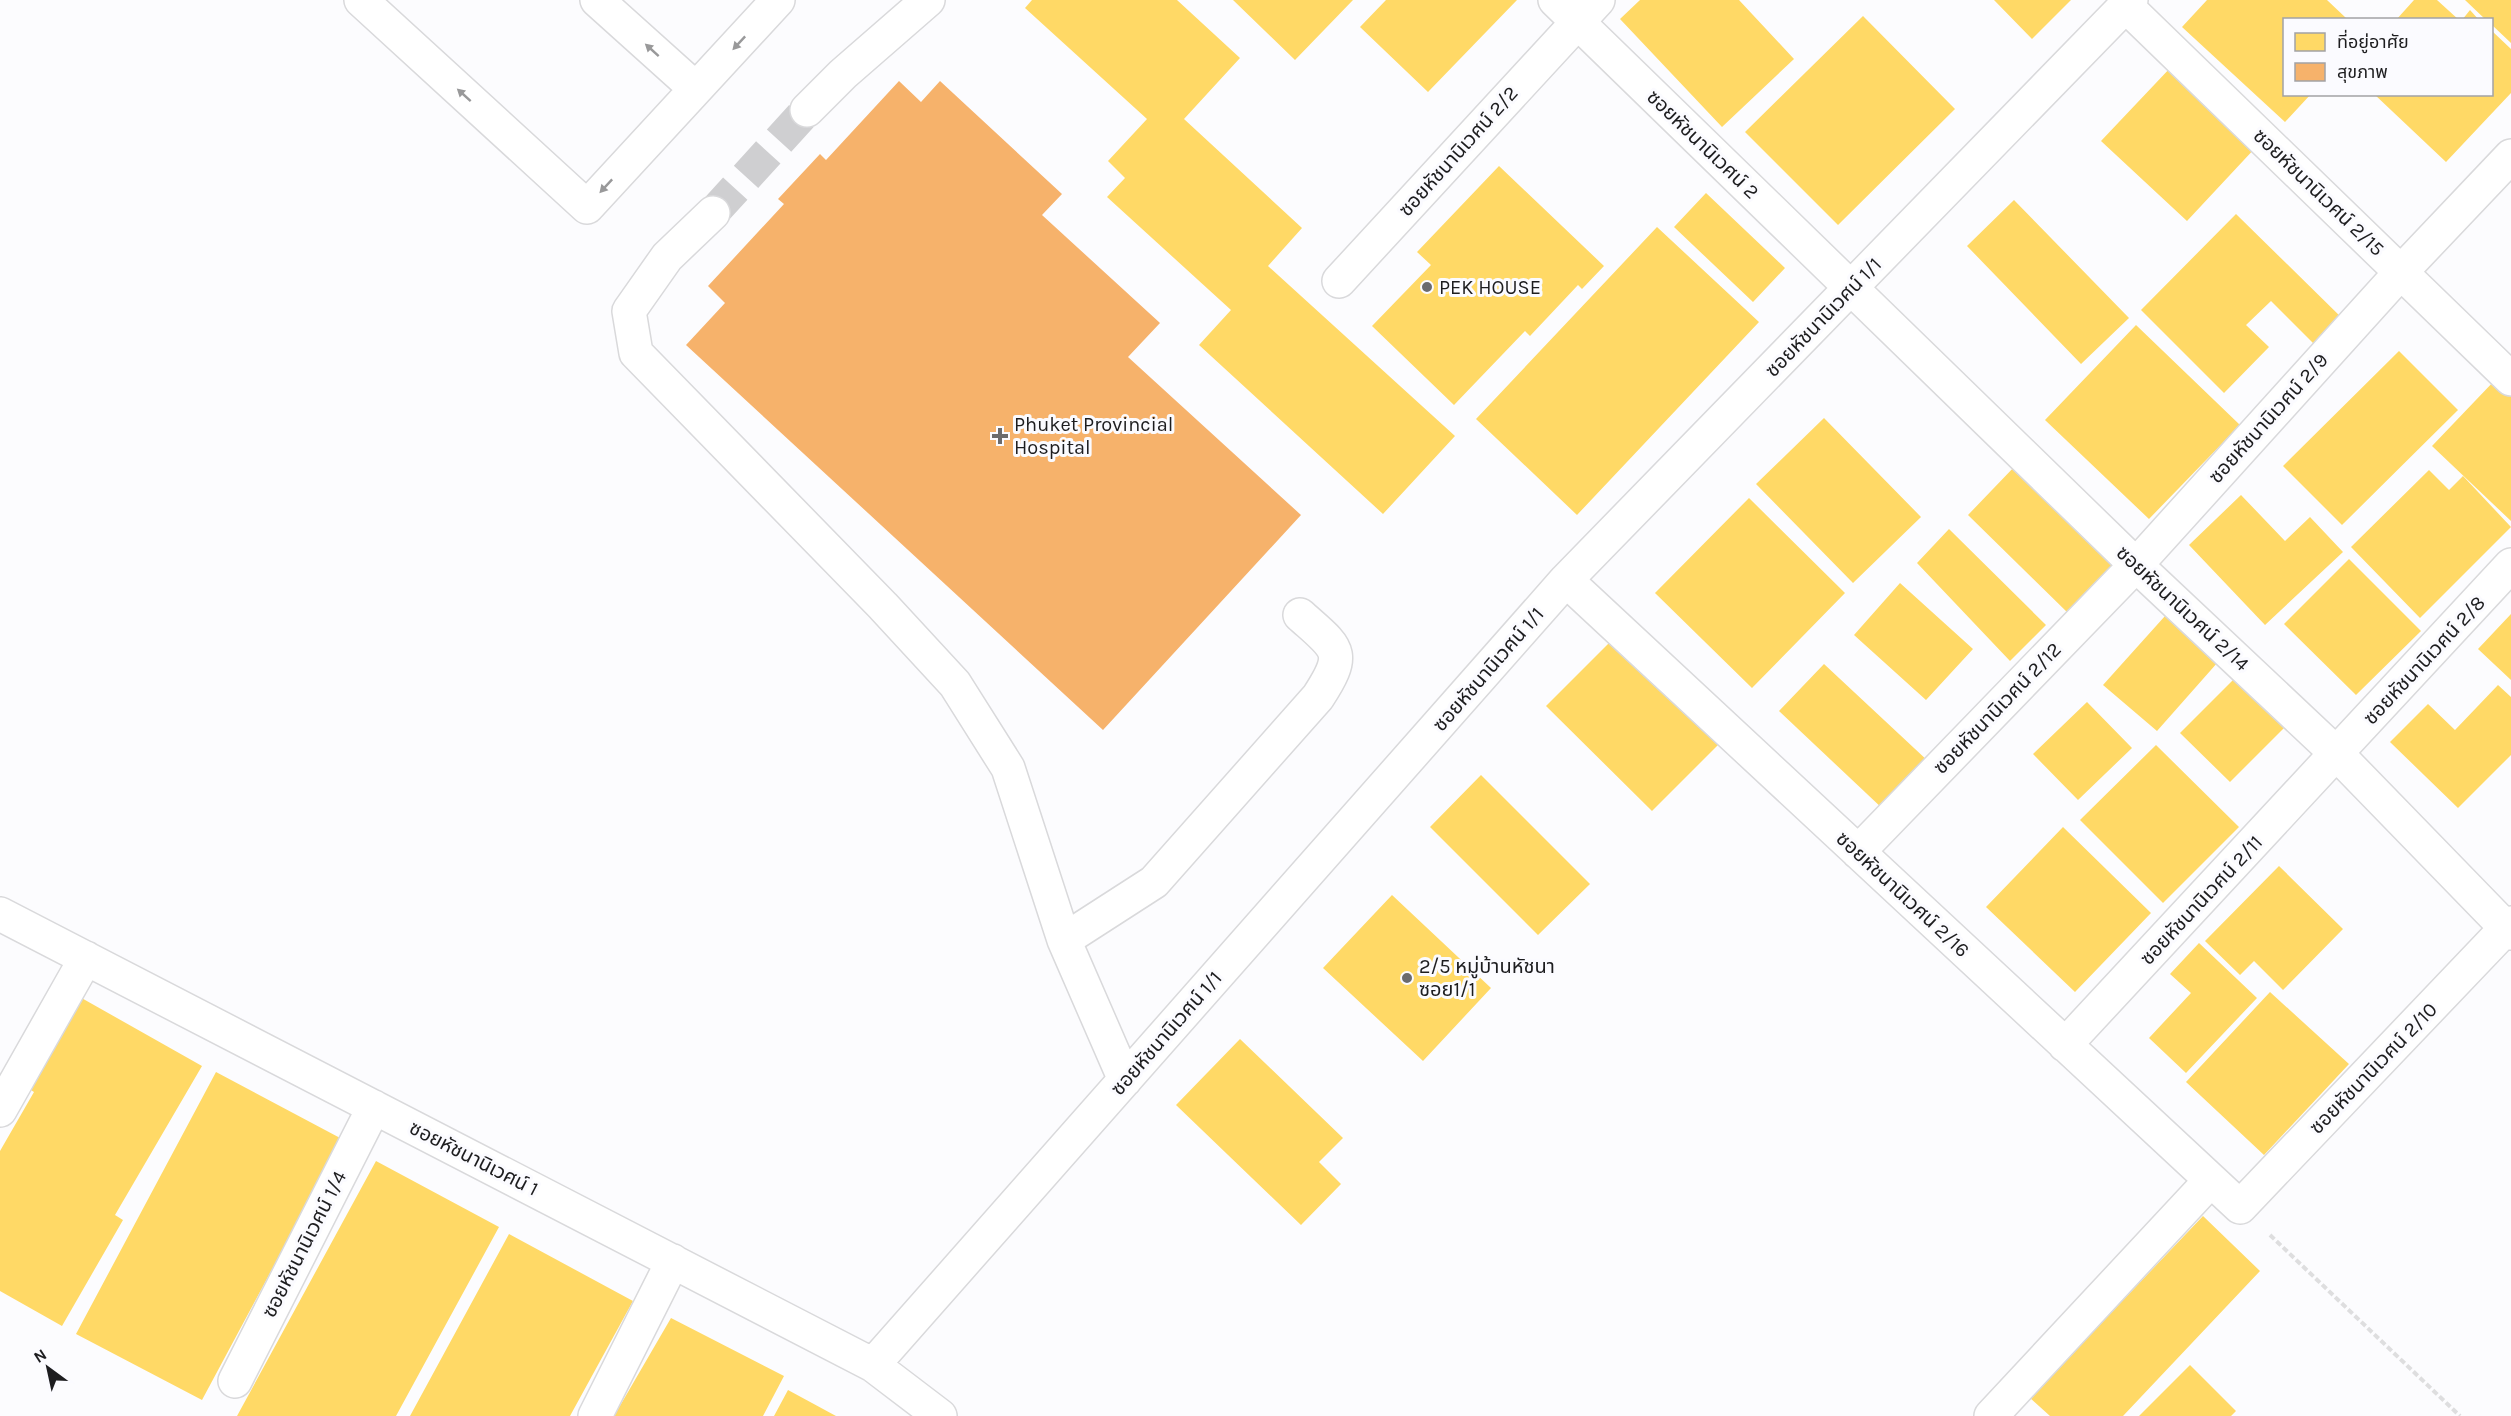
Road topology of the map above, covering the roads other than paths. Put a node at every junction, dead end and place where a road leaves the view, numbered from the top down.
1 (361, 0) edge
2 (597, 0) edge
3 (778, 0) edge
4 (928, 0) edge
5 (2129, 3) edge
6 (1576, 7) edge
7 (696, 89) junction
8 (807, 110) tunnel mouth
9 (2511, 156) edge
10 (713, 213) tunnel mouth
11 (2401, 272) junction
12 (1340, 281) dead end
13 (1852, 287) junction
14 (2511, 379) edge
15 (2136, 565) junction
16 (2511, 565) edge
17 (1566, 580) junction
18 (1300, 615) dead end
19 (2337, 754) junction
20 (1858, 852) junction
21 (0, 914) edge
22 (2509, 928) edge
23 (1064, 940) junction
24 (86, 958) junction
25 (2065, 1045) junction
26 (1125, 1080) junction
27 (374, 1107) junction
28 (0, 1110) edge
29 (2211, 1180) junction
30 (2240, 1207) joint
31 (673, 1261) junction
32 (873, 1365) junction
33 (235, 1381) dead end
34 (595, 1416) edge
35 (940, 1416) edge
36 (1991, 1416) edge

7 -> 1 street
7 -> 2 street
3 -> 7 street
4 - 8 street
5 - 11 street, ซอยหัชนานิเวศน์ 2/15
5 - 13 street, ซอยหัชนานิเวศน์ 1/1
6 - 12 street, ซอยหัชนานิเวศน์ 2/2
6 - 13 street, ซอยหัชนานิเวศน์ 2
9 - 11 street, ซอยหัชนานิเวศน์ 2/9
10 - 23 street
11 - 14 street, ซอยหัชนานิเวศน์ 2/15
11 - 15 street, ซอยหัชนานิเวศน์ 2/9
13 - 15 street, ซอยหัชนานิเวศน์ 2/14
13 - 17 street, ซอยหัชนานิเวศน์ 1/1
15 - 19 street, ซอยหัชนานิเวศน์ 2/14
15 - 20 street, ซอยหัชนานิเวศน์ 2/12
16 - 19 street, ซอยหัชนานิเวศน์ 2/8
17 - 20 street, ซอยหัชนานิเวศน์ 2/16
17 - 26 street, ซอยหัชนานิเวศน์ 1/1
18 - 23 street
19 - 22 street, ซอยหัชนานิเวศน์ 2/14
19 - 25 street, ซอยหัชนานิเวศน์ 2/11
20 - 25 street, ซอยหัชนานิเวศน์ 2/16
21 - 24 street, ซอยหัชนานิเวศน์ 1
22 - 30 street, ซอยหัชนานิเวศน์ 2/10
23 - 26 street
24 - 27 street, ซอยหัชนานิเวศน์ 1
24 - 28 street
25 - 29 street, ซอยหัชนานิเวศน์ 2/16
26 - 32 street, ซอยหัชนานิเวศน์ 1/1
27 - 31 street, ซอยหัชนานิเวศน์ 1
27 - 33 street, ซอยหัชนานิเวศน์ 1/4
29 - 30 street, ซอยหัชนานิเวศน์ 2/16
29 - 36 street
31 - 32 street, ซอยหัชนานิเวศน์ 1
31 - 34 street
32 - 35 street, ซอยหัชนานิเวศน์ 1

